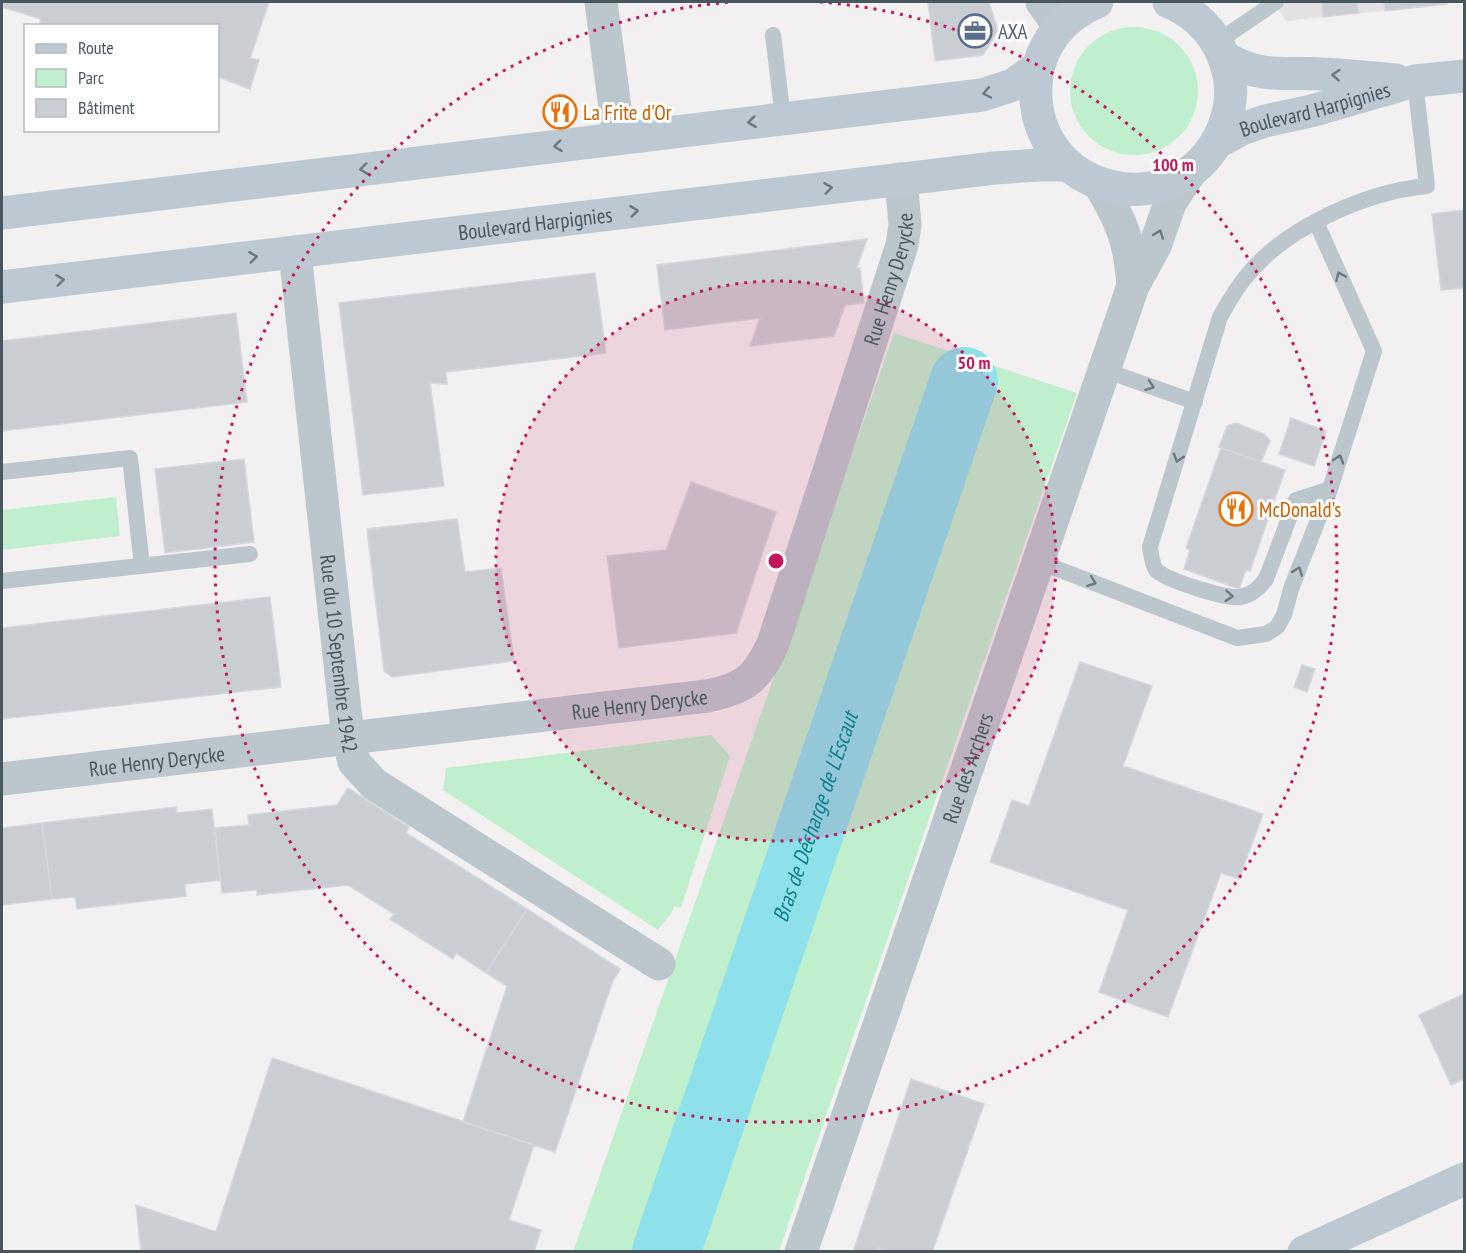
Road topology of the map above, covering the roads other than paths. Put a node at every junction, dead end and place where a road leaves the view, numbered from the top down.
1 (602, 2) edge
2 (1097, 2) edge
3 (1169, 2) edge
4 (1276, 2) edge
5 (1051, 14) edge
6 (1214, 32) edge
7 (773, 35) dead end
8 (1038, 68) junction
9 (1464, 76) edge
10 (1415, 81) junction
11 (783, 118) junction
12 (619, 138) junction
13 (1216, 143) junction
14 (1068, 165) junction
15 (1191, 171) junction
16 (901, 179) junction
17 (1099, 184) junction
18 (2, 213) edge
19 (1316, 222) junction
20 (295, 252) junction
21 (1133, 286) junction
22 (2, 287) edge
23 (1104, 370) junction
24 (1195, 402) junction
25 (2, 472) edge
26 (1330, 489) junction
27 (250, 554) dead end
28 (1037, 561) junction
29 (142, 566) junction
30 (2, 581) edge
31 (348, 738) junction
32 (2, 779) edge
33 (658, 964) dead end
34 (1464, 1179) edge
35 (801, 1251) edge
36 (1304, 1251) edge

1 - 12 street
2 - 5 main road, Boulevard Harpignies
3 - 6 main road, Boulevard Harpignies
4 - 6 lane
5 - 8 main road, Boulevard Harpignies
10 -> 6 main road, Boulevard Harpignies
6 - 13 main road, Boulevard Harpignies
7 - 11 lane
8 -> 11 main road
8 - 14 main road, Boulevard Harpignies
9 - 10 main road, Boulevard Harpignies
10 - 13 main road, Boulevard Harpignies
10 - 19 lane
11 -> 12 main road
12 -> 18 main road
13 - 15 main road, Boulevard Harpignies
14 - 16 main road, Boulevard Harpignies
14 - 17 main road, Boulevard Harpignies
15 - 17 main road, Boulevard Harpignies
21 -> 15 street, Rue des Archers
20 -> 16 main road, Boulevard Harpignies
16 - 31 street, Rue Henry Derycke
17 - 21 street, Rue des Archers
19 - 24 lane
26 -> 19 lane
22 -> 20 main road, Boulevard Harpignies
20 - 31 street, Rue du 10 Septembre 1942
21 - 23 street, Rue des Archers
23 -> 24 lane
23 - 28 street, Rue des Archers
24 -> 26 lane
25 - 29 lane
28 -> 26 lane
27 - 29 lane
28 - 35 street, Rue des Archers
29 - 30 lane
31 - 32 street, Rue Henry Derycke
31 - 33 street, Rue du 10 Septembre 1942
34 - 36 main road

